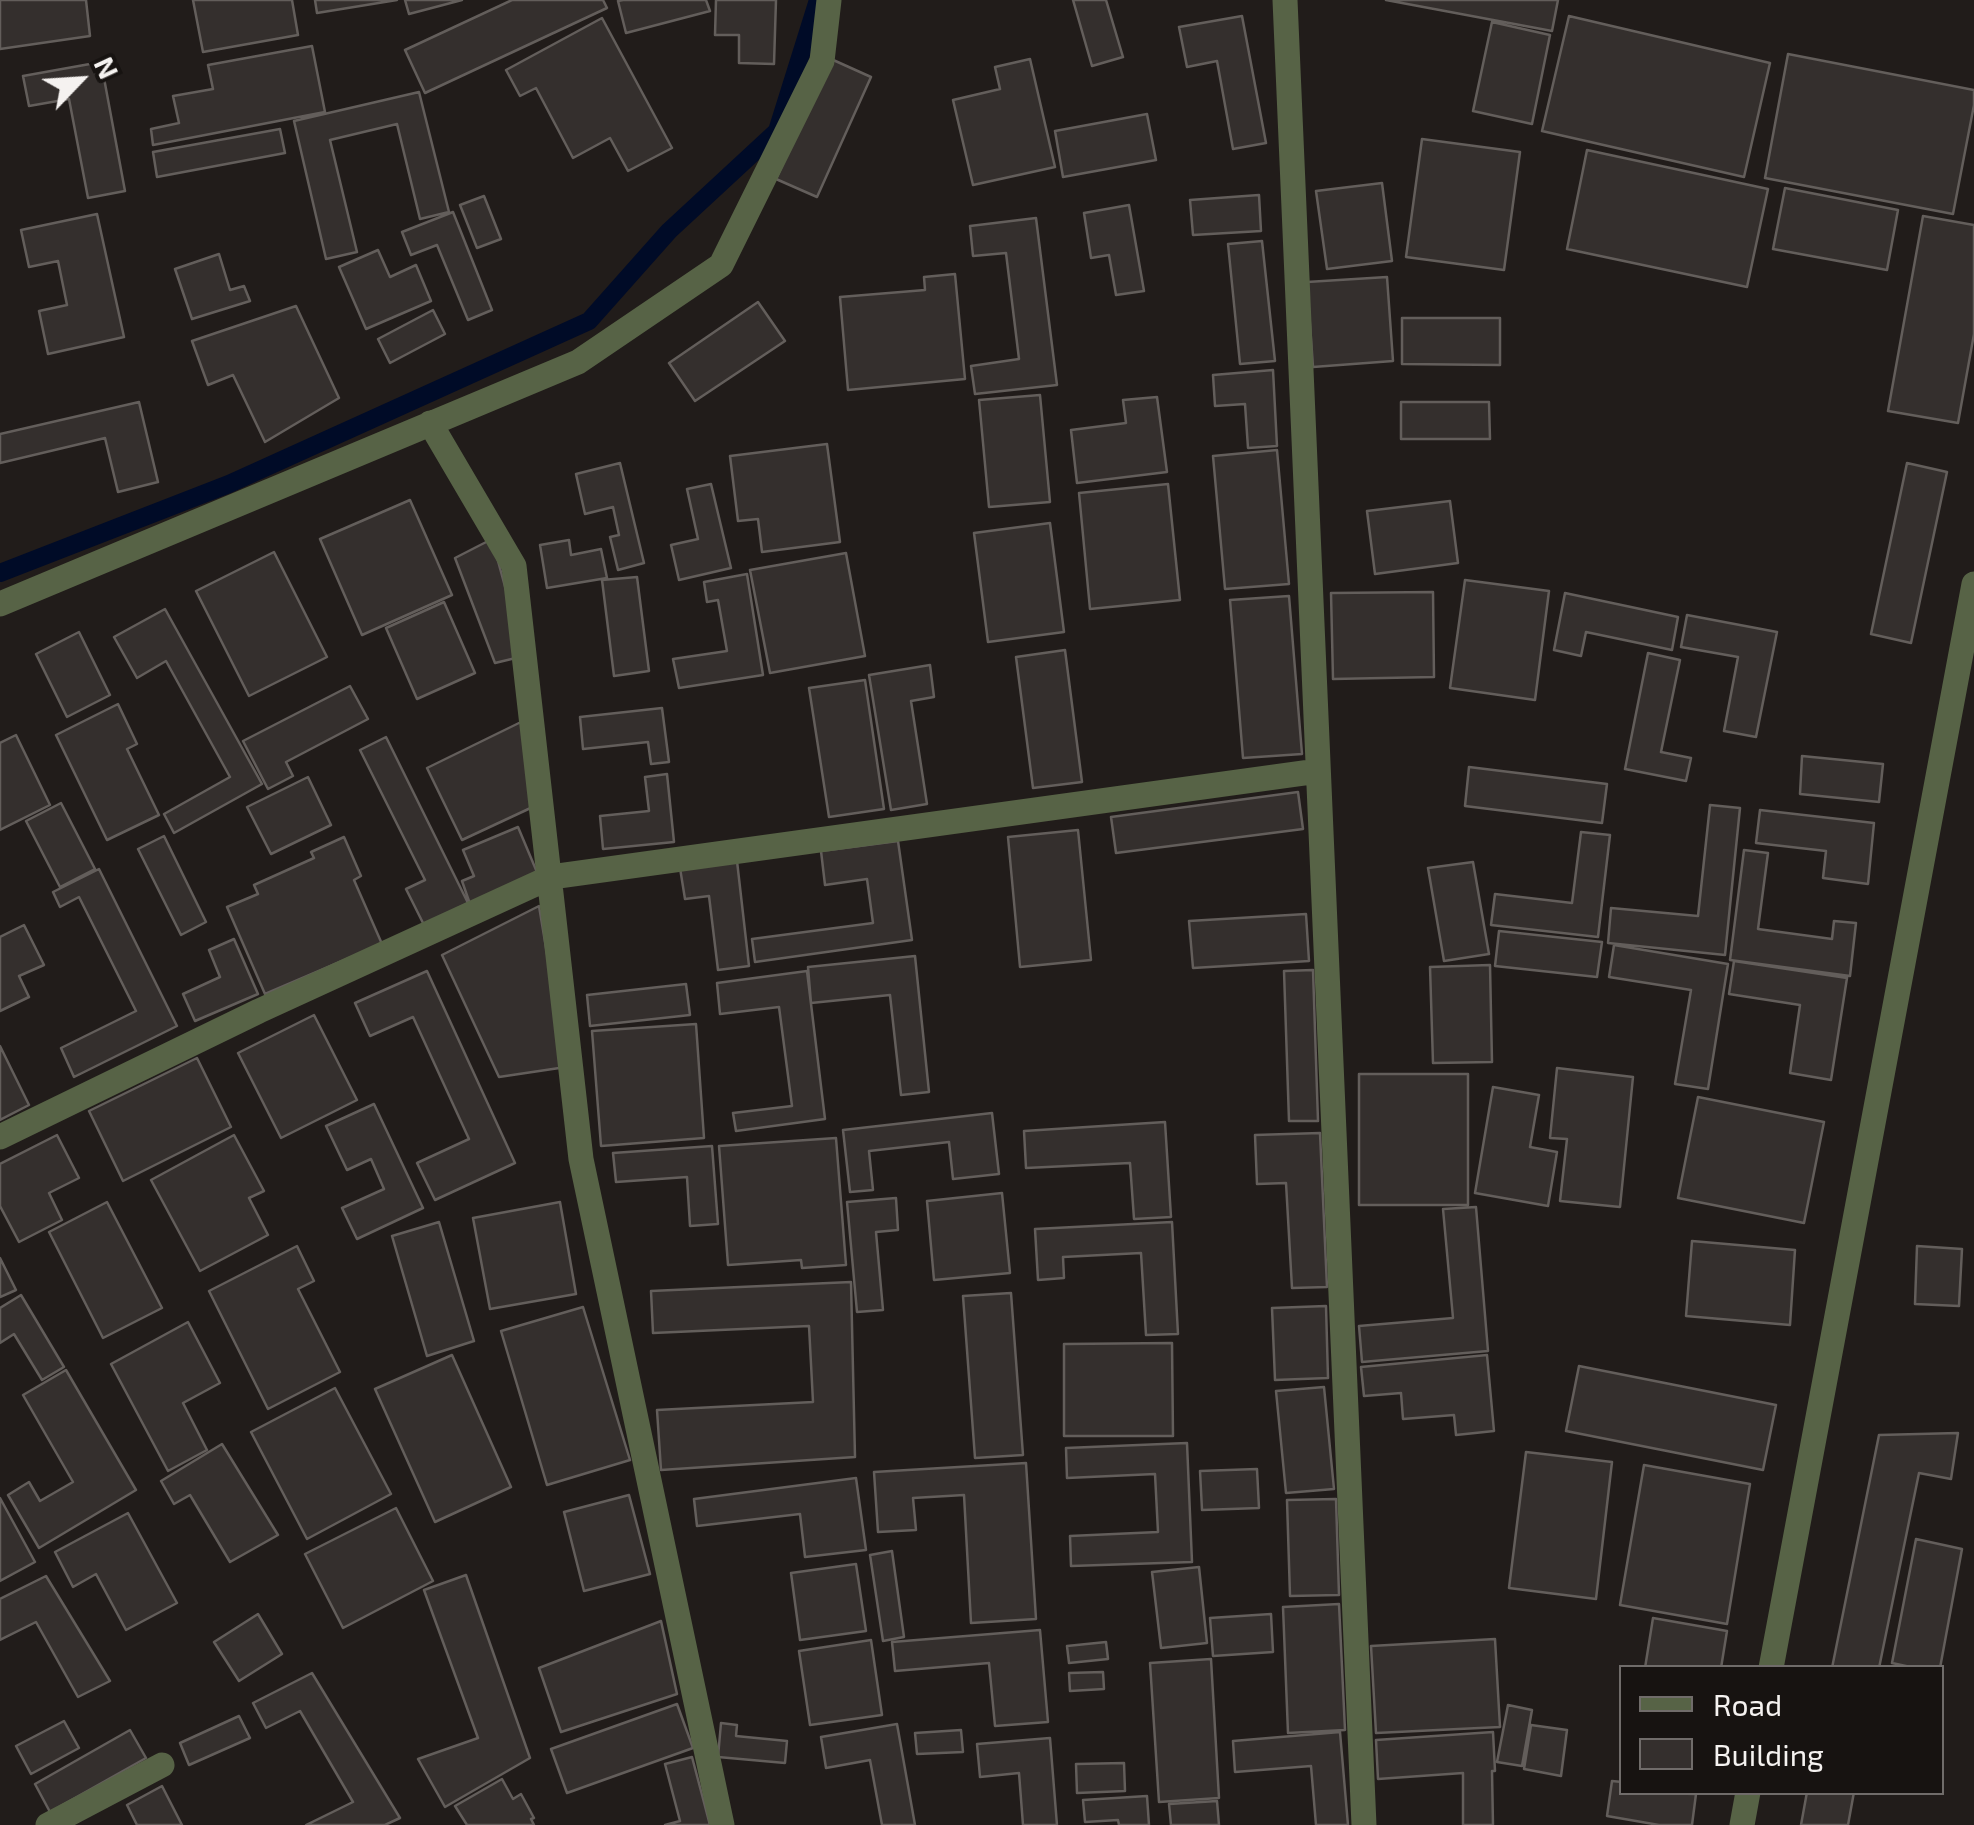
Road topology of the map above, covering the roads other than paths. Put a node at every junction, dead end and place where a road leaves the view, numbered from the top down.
1 (829, 0) edge
2 (1285, 0) edge
3 (430, 423) junction
4 (1974, 584) edge
5 (0, 604) edge
6 (1318, 771) junction
7 (551, 877) junction
8 (0, 1137) edge
9 (1772, 1665) edge
10 (162, 1765) dead end
11 (1747, 1795) edge
12 (48, 1825) edge
13 (722, 1825) edge
14 (1364, 1825) edge
15 (1742, 1825) edge

1 - 3 street
2 - 6 street
3 - 5 street
3 - 7 street
4 - 9 street
6 - 7 street
6 - 14 street
7 - 8 street
7 - 13 street
10 - 12 street
11 - 15 street

